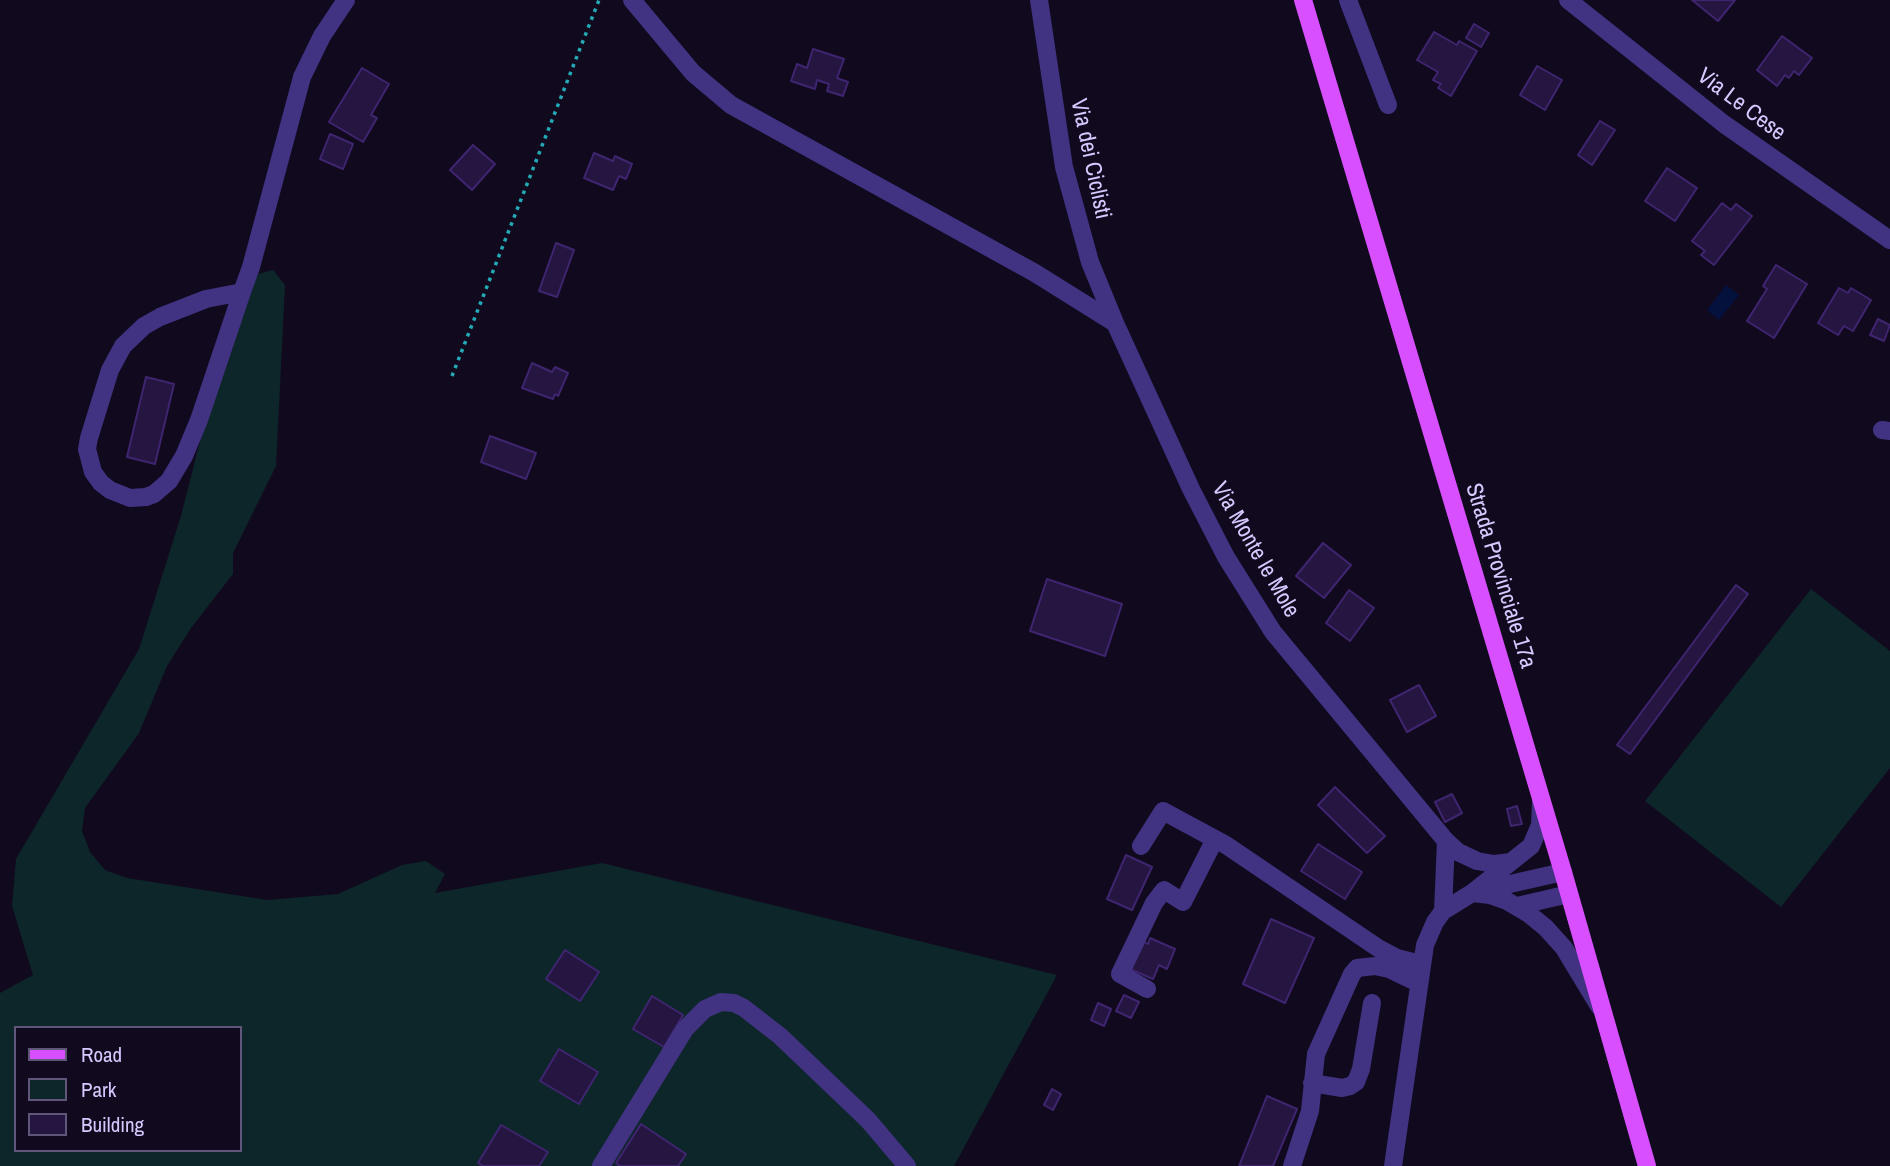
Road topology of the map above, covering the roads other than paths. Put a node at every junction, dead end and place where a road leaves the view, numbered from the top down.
1 (346, 0) edge
2 (632, 0) edge
3 (1039, 0) edge
4 (1303, 0) edge
5 (1348, 0) edge
6 (1568, 0) edge
7 (1388, 105) dead end
8 (1890, 240) edge
9 (243, 292) junction
10 (1115, 323) junction
11 (1541, 798) junction
12 (1215, 839) junction
13 (1446, 841) junction
14 (1141, 846) dead end
15 (1511, 862) junction
16 (1563, 872) junction
17 (1472, 893) junction
18 (1569, 894) junction
19 (1517, 906) junction
20 (1443, 911) junction
21 (1421, 964) junction
22 (1418, 983) junction
23 (1147, 989) dead end
24 (1372, 1003) dead end
25 (1601, 1010) junction
26 (1312, 1083) junction
27 (601, 1166) edge
28 (907, 1166) edge
29 (1292, 1166) edge
30 (1393, 1166) edge
31 (1647, 1166) edge

1 - 9 street
2 - 10 street
3 - 10 street, Via dei Ciclisti
4 - 11 main road, Strada Provinciale 17a
5 - 7 street
6 - 8 street, Via Le Cese
9 - 9 street
10 - 13 street, Via Monte le Mole
11 - 15 street
11 - 16 main road, Strada Provinciale 17a
12 - 14 street
12 - 21 street
12 - 23 street
13 - 15 street, Via Monte le Mole
13 - 20 street
15 - 17 street
16 - 17 street
16 - 18 main road, Strada Provinciale 17a
17 - 19 street
17 - 20 street
18 - 19 street
18 - 25 main road, Strada Provinciale 17a
19 - 25 street
20 - 21 street
21 - 22 street
22 - 26 street
22 - 30 street
24 - 26 street
25 - 31 main road, Strada Provinciale 17a
26 - 29 street
27 - 28 street

